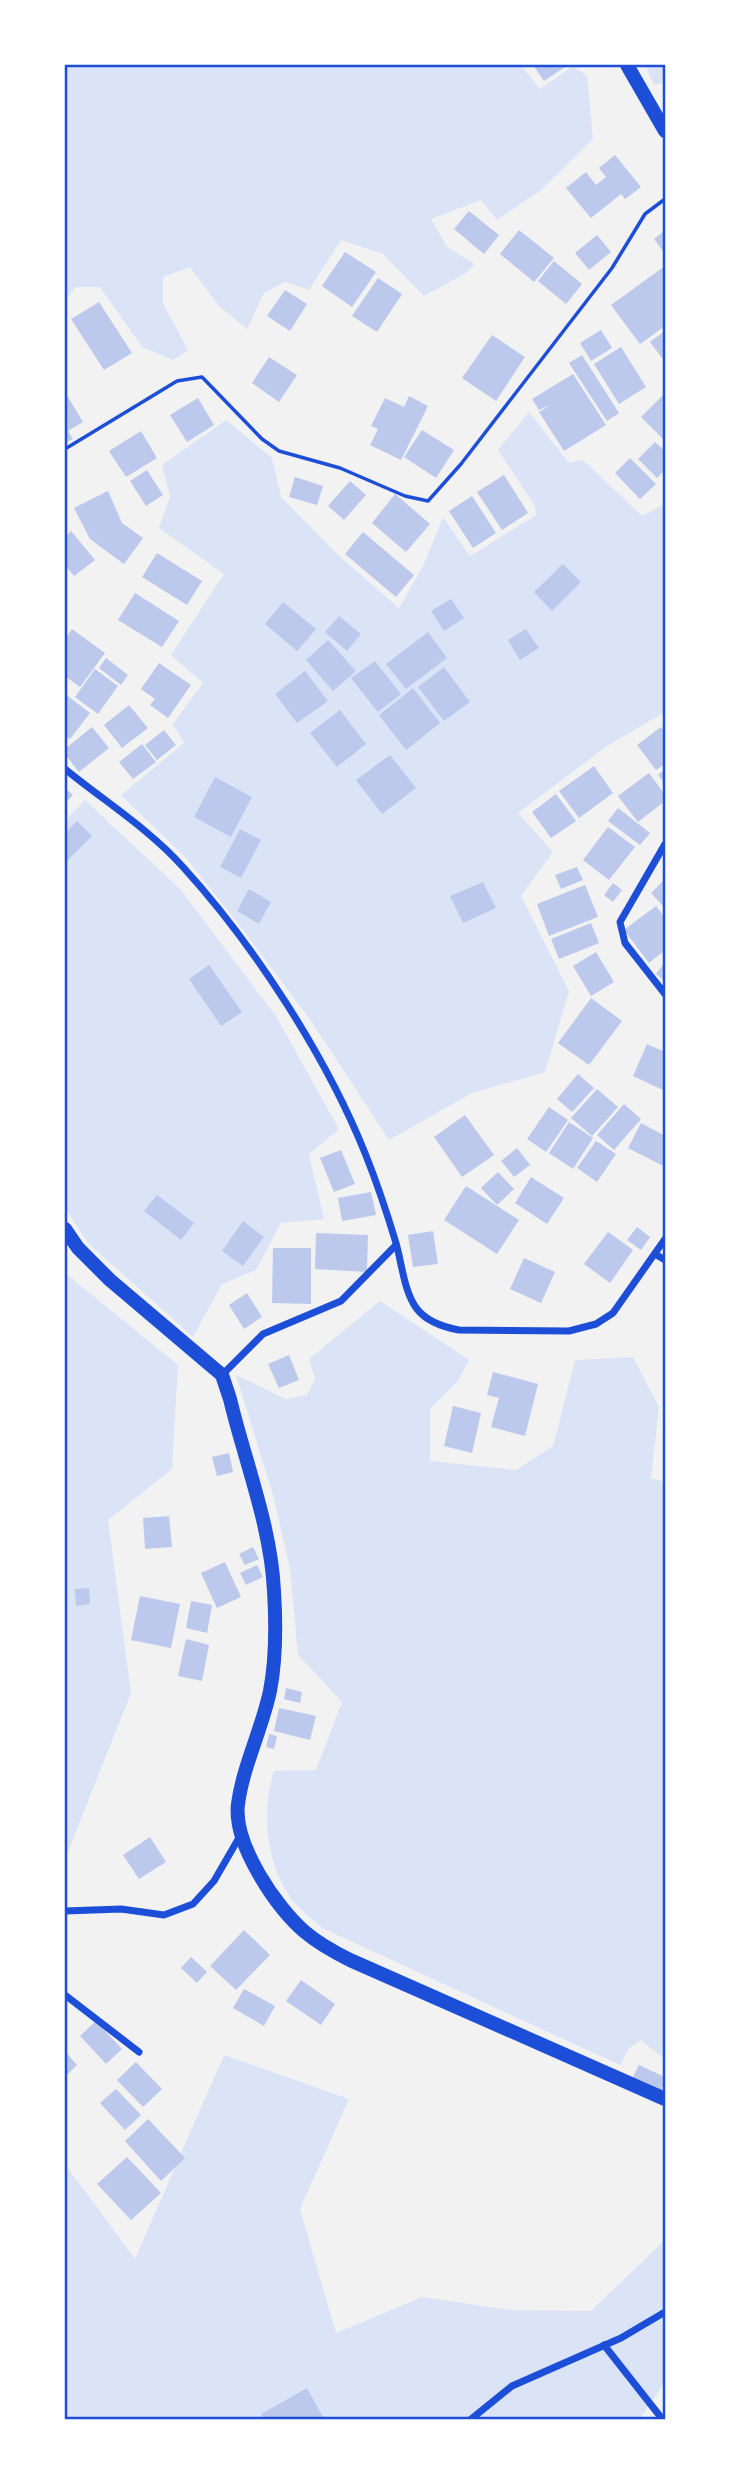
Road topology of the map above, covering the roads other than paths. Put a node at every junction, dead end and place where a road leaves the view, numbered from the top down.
1 (627, 65) edge
2 (665, 131) edge
3 (65, 769) edge
4 (665, 844) edge
5 (665, 994) edge
6 (65, 1229) edge
7 (665, 1239) edge
8 (396, 1245) junction
9 (655, 1254) junction
10 (665, 1260) edge
11 (222, 1376) junction
12 (242, 1832) junction
13 (65, 1911) edge
14 (65, 1995) edge
15 (139, 2052) dead end
16 (665, 2099) edge
17 (665, 2312) edge
18 (604, 2345) junction
19 (470, 2420) edge
20 (663, 2420) edge

1 - 2 main road
3 - 8 street
4 - 5 street
6 - 11 main road
7 - 9 street
8 - 9 street
8 - 11 street
9 - 10 street
11 - 12 main road
12 - 13 street
12 - 16 main road
14 - 15 street
17 - 18 street
18 - 19 street
18 - 20 street

